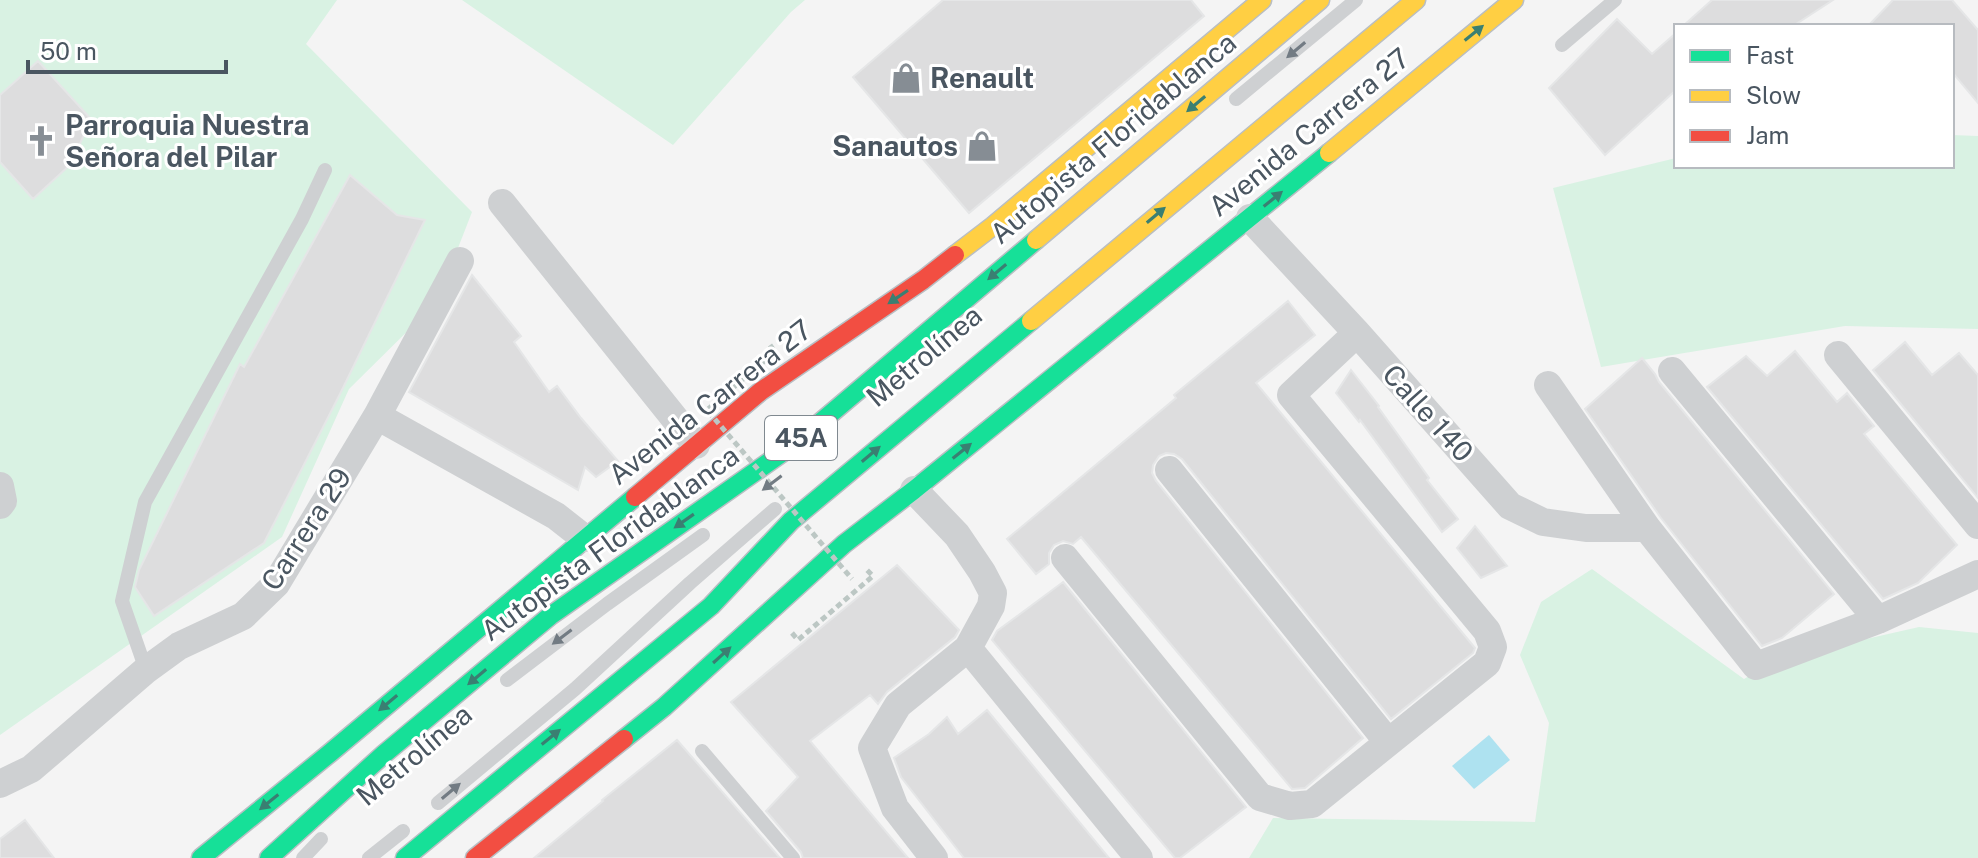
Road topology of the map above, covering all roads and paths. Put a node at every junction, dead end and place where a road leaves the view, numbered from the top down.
1 (1262, 0) edge
2 (1320, 0) edge
3 (1356, 0) edge
4 (1416, 0) edge
5 (1514, 0) edge
6 (1615, 0) edge
7 (1562, 45) dead end
8 (1226, 107) dead end
9 (325, 170) dead end
10 (502, 203) dead end
11 (1250, 218) junction
12 (460, 261) dead end
13 (1357, 333) junction
14 (770, 345) dead end
15 (1838, 355) dead end
16 (1672, 371) dead end
17 (1548, 385) dead end
18 (377, 416) junction
19 (696, 445) junction
20 (1169, 470) dead end
21 (0, 486) edge
22 (914, 490) junction
23 (785, 499) dead end
24 (0, 505) edge
25 (1978, 525) edge
26 (712, 528) dead end
27 (1647, 528) junction
28 (584, 538) junction
29 (1065, 558) dead end
30 (1978, 574) edge
31 (873, 576) dead end
32 (852, 579) dead end
33 (1878, 620) junction
34 (798, 640) dead end
35 (968, 648) junction
36 (146, 670) junction
37 (497, 688) dead end
38 (1388, 742) junction
39 (702, 751) dead end
40 (330, 753) junction
41 (0, 784) edge
42 (427, 812) dead end
43 (415, 822) dead end
44 (336, 824) dead end
45 (274, 854) edge
46 (201, 858) edge
47 (303, 858) edge
48 (369, 858) edge
49 (405, 858) edge
50 (475, 858) edge
51 (793, 858) edge
52 (934, 858) edge
53 (1139, 858) edge

1 -> 19 highway, Avenida Carrera 27
2 -> 45 highway, Autopista Floridablanca / 45A
3 -> 8 lane
49 -> 4 highway, 45A
11 -> 5 highway, Avenida Carrera 27
6 - 7 lane
9 - 36 lane
10 - 19 street
11 - 13 street, Calle 140
22 -> 11 highway, Avenida Carrera 27
12 - 18 street, Carrera 29
13 - 27 street, Calle 140
13 - 38 street
14 - 32 path, bridge
15 - 25 street
16 - 33 street
17 - 27 street
18 - 28 street
18 - 36 street, Carrera 29
19 - 28 highway, Avenida Carrera 27
20 - 38 street
21 - 24 street
22 - 35 street
50 -> 22 highway, Avenida Carrera 27
42 -> 23 lane, Metrolínea
26 -> 37 lane, Metrolínea
27 - 33 street
28 -> 40 highway, Avenida Carrera 27
29 - 38 street
30 - 33 street
31 - 34 path
35 - 52 street
35 - 53 street
36 - 41 street, Carrera 29
39 - 51 lane
40 - 45 highway
40 -> 46 highway, Avenida Carrera 27
43 - 48 lane, Metrolínea
44 - 47 lane, Metrolínea

